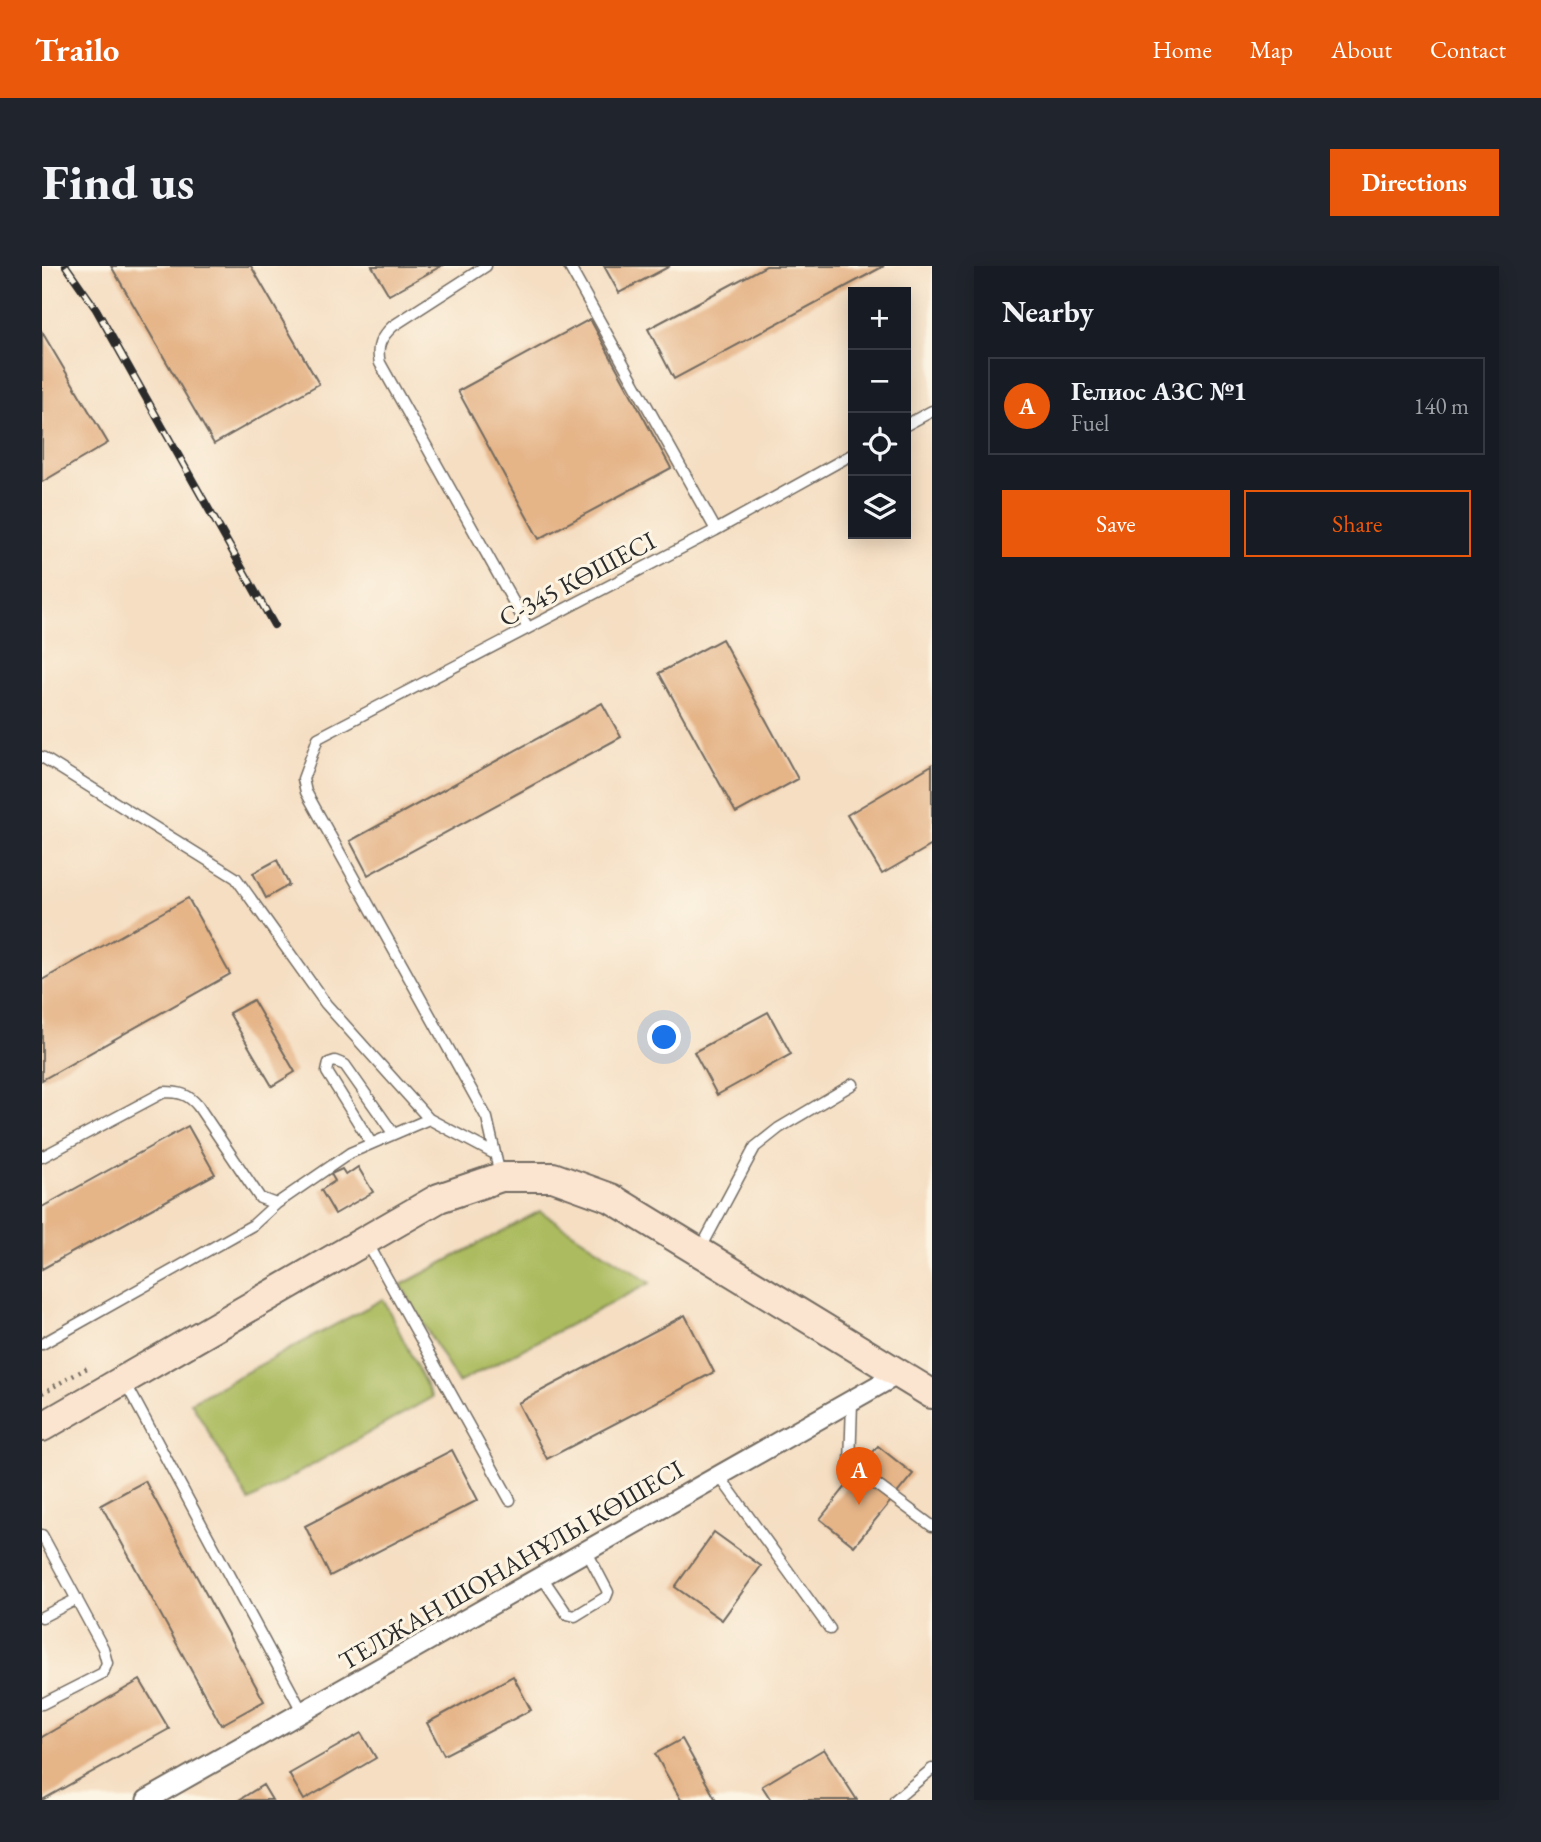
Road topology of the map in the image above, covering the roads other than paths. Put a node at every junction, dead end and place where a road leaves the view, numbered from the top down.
1 (486, 266) edge
2 (569, 266) edge
3 (932, 411) edge
4 (911, 422) edge
5 (848, 457) edge
6 (716, 530) junction
7 (528, 628) junction
8 (42, 757) edge
9 (853, 1084) dead end
10 (429, 1119) junction
11 (393, 1133) junction
12 (371, 1143) junction
13 (42, 1157) edge
14 (497, 1165) junction
15 (276, 1204) junction
16 (366, 1240) junction
17 (699, 1251) junction
18 (42, 1344) edge
19 (900, 1373) junction
20 (124, 1379) junction
21 (932, 1394) edge
22 (852, 1402) junction
23 (42, 1427) edge
24 (720, 1477) junction
25 (510, 1500) dead end
26 (932, 1526) edge
27 (42, 1535) edge
28 (587, 1552) junction
29 (542, 1577) junction
30 (76, 1599) junction
31 (42, 1617) edge
32 (830, 1629) dead end
33 (42, 1704) edge
34 (303, 1713) junction
35 (932, 1769) edge
36 (148, 1800) edge
37 (895, 1800) edge

1 - 7 lane
2 - 6 lane
3 - 4 lane
5 - 6 lane, С-345 КӨШЕСІ
6 - 7 lane, С-345 КӨШЕСІ
7 - 14 lane, С-345 КӨШЕСІ
8 - 10 lane
9 - 17 lane
10 - 11 lane
10 - 14 lane
11 - 12 lane
11 - 12 lane
12 - 15 lane
13 - 15 lane
14 - 16 main road
14 - 17 main road
15 - 18 lane
16 - 20 main road
16 - 25 lane
17 - 19 main road
19 - 21 main road
19 - 22 street, ТЕЛЖАН ШОНАНҰЛЫ КӨШЕСІ
20 - 23 main road
20 - 34 lane
22 - 24 street, ТЕЛЖАН ШОНАНҰЛЫ КӨШЕСІ
22 - 26 lane
24 - 28 street, ТЕЛЖАН ШОНАНҰЛЫ КӨШЕСІ
24 - 32 lane
27 - 30 lane
28 - 29 street, ТЕЛЖАН ШОНАНҰЛЫ КӨШЕСІ
28 - 29 lane
29 - 34 street, ТЕЛЖАН ШОНАНҰЛЫ КӨШЕСІ
30 - 31 lane
30 - 33 lane
34 - 36 street, ТЕЛЖАН ШОНАНҰЛЫ КӨШЕСІ
35 - 37 lane

